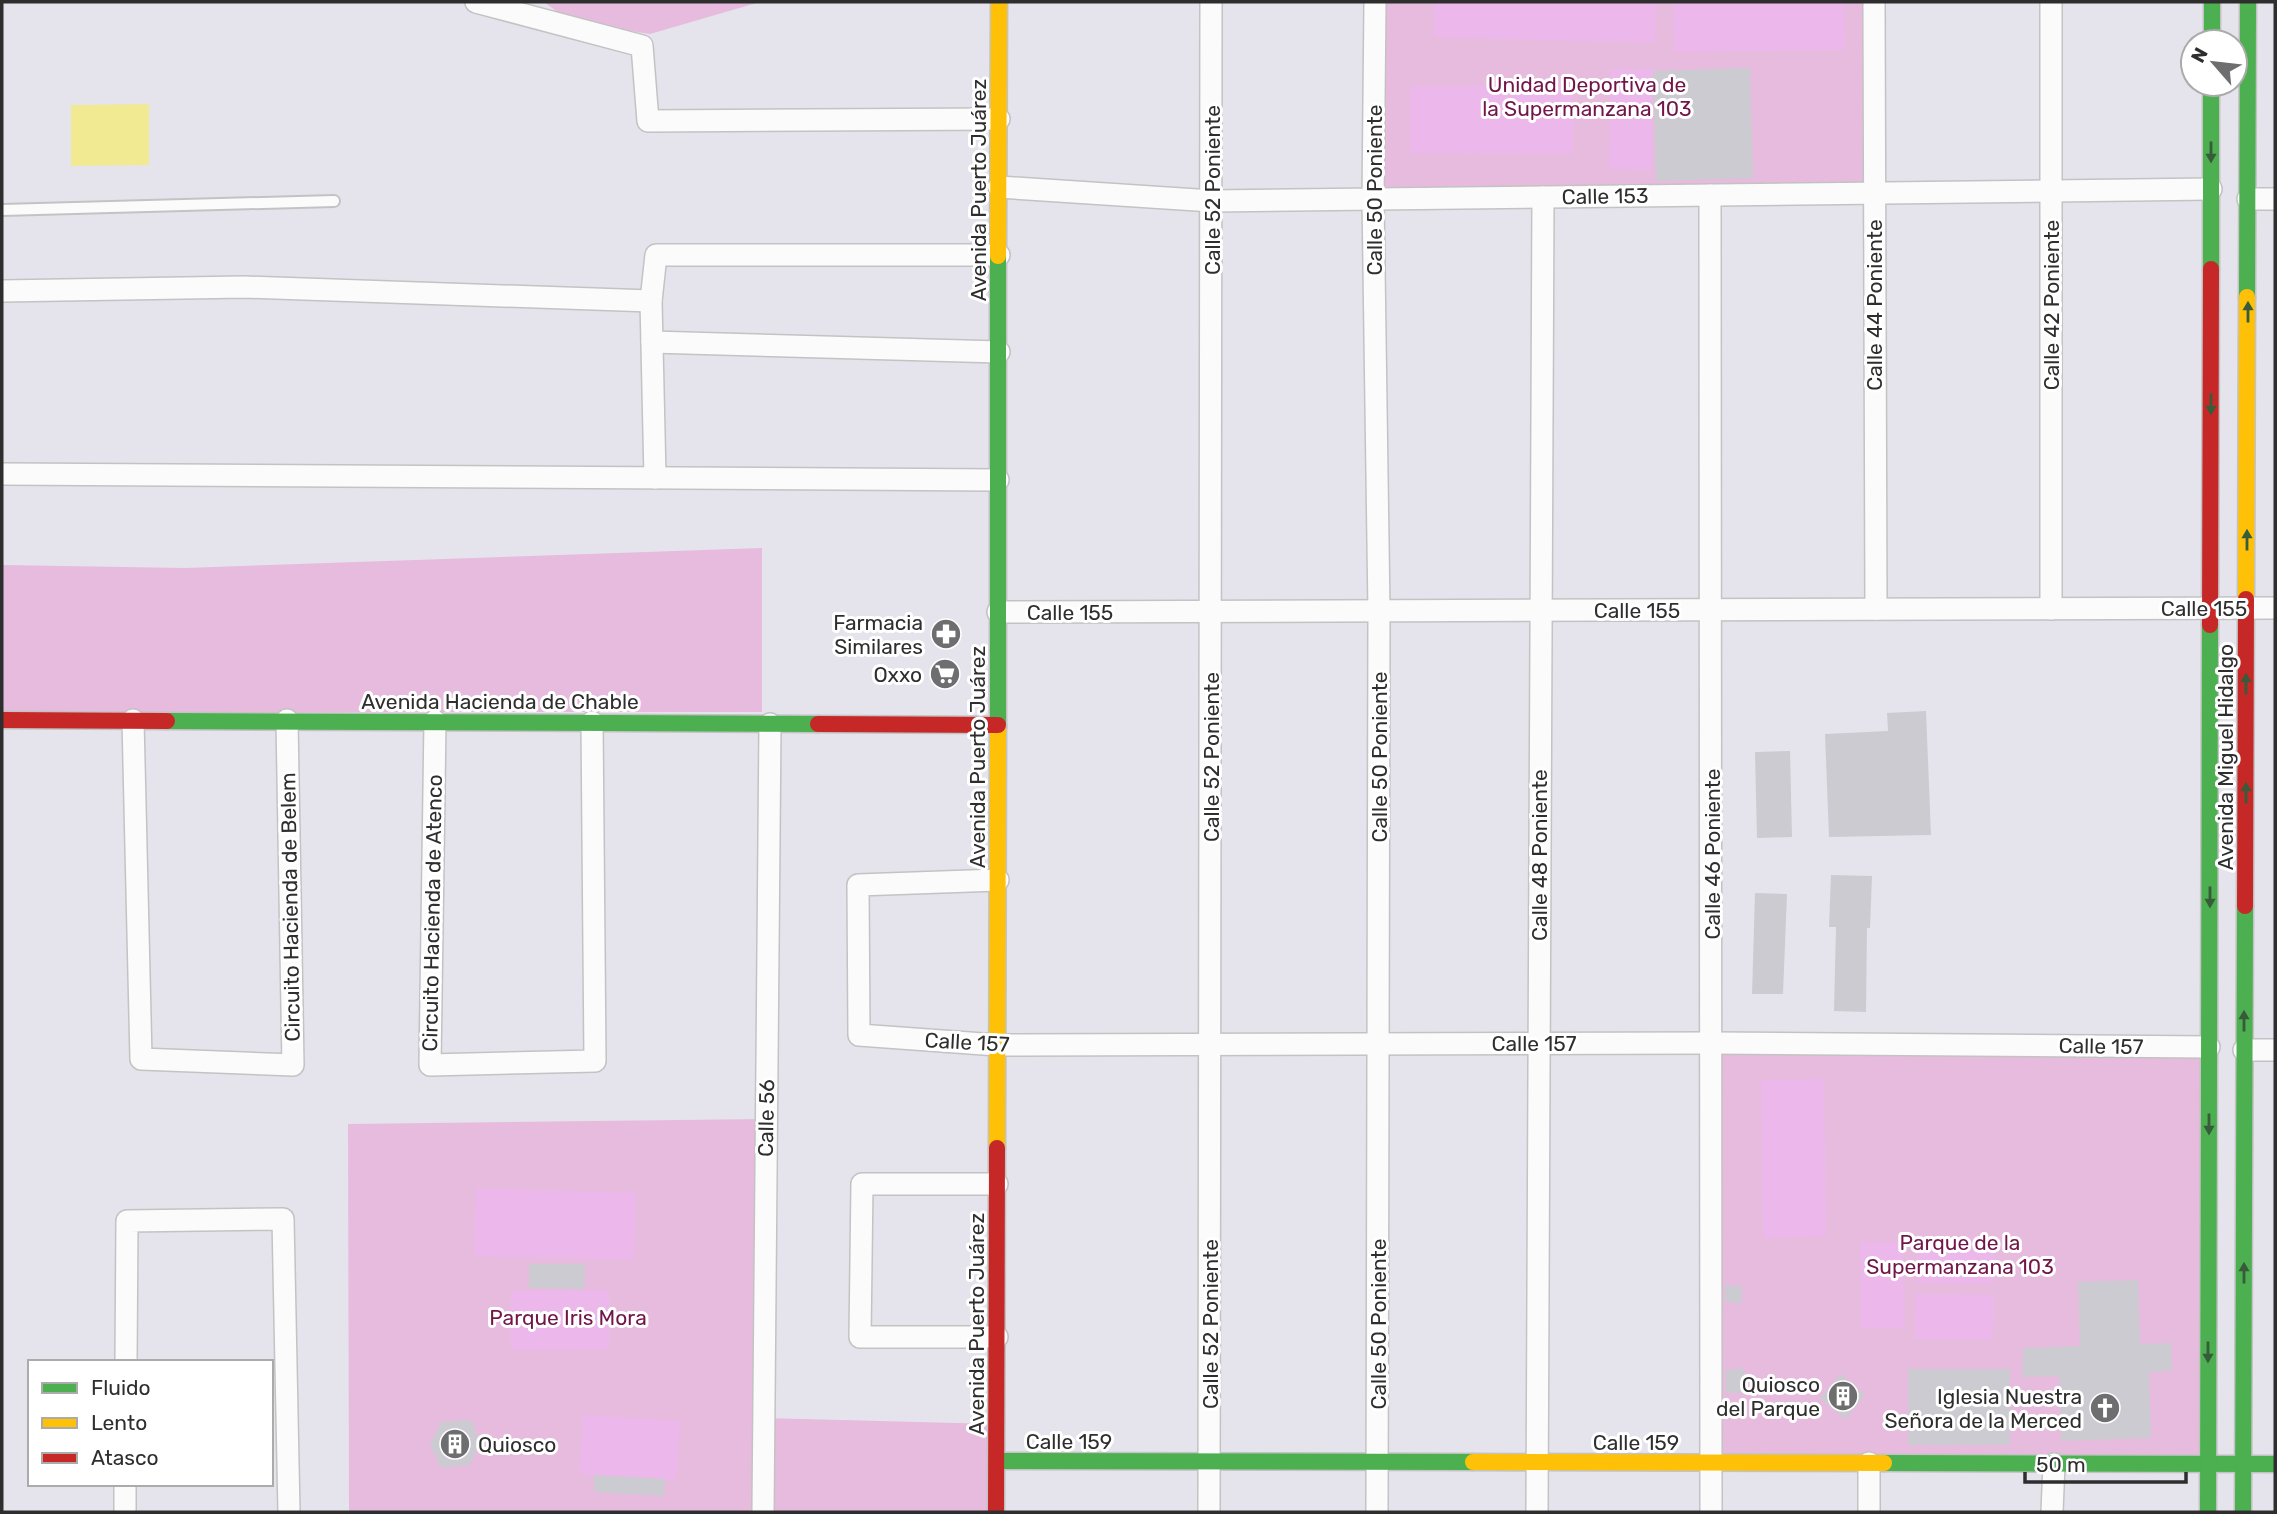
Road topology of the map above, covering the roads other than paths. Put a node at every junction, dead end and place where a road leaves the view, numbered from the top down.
1 (476, 2) edge
2 (999, 2) edge
3 (1211, 2) edge
4 (1375, 2) edge
5 (1874, 2) edge
6 (2051, 2) edge
7 (2212, 2) edge
8 (2248, 2) edge
9 (2211, 28) edge
10 (2211, 98) edge
11 (999, 119) junction
12 (999, 187) junction
13 (2211, 189) junction
14 (2051, 191) junction
15 (1873, 193) junction
16 (1710, 195) junction
17 (1543, 197) junction
18 (1373, 199) junction
19 (2275, 199) edge
20 (2248, 200) junction
21 (334, 201) dead end
22 (1212, 201) junction
23 (2, 210) edge
24 (999, 256) junction
25 (2, 291) edge
26 (651, 301) junction
27 (652, 342) junction
28 (999, 352) junction
29 (2, 474) edge
30 (654, 478) junction
31 (998, 480) junction
32 (2211, 608) junction
33 (2247, 608) junction
34 (2275, 608) edge
35 (1876, 609) junction
36 (2051, 609) junction
37 (1539, 610) junction
38 (1713, 610) junction
39 (1212, 611) junction
40 (1379, 611) junction
41 (998, 612) junction
42 (2, 720) edge
43 (133, 720) junction
44 (287, 720) junction
45 (435, 721) junction
46 (592, 722) junction
47 (770, 724) junction
48 (998, 726) junction
49 (998, 880) junction
50 (1538, 1043) junction
51 (1712, 1043) junction
52 (1211, 1044) junction
53 (1378, 1044) junction
54 (997, 1045) junction
55 (2209, 1047) junction
56 (2244, 1050) junction
57 (2275, 1050) edge
58 (997, 1184) junction
59 (997, 1337) junction
60 (126, 1360) edge
61 (996, 1461) junction
62 (1377, 1462) junction
63 (1537, 1462) junction
64 (1210, 1463) junction
65 (1711, 1463) junction
66 (1869, 1463) junction
67 (2054, 1464) junction
68 (2208, 1464) junction
69 (2243, 1464) junction
70 (2275, 1464) edge
71 (125, 1486) edge
72 (125, 1512) edge
73 (289, 1512) edge
74 (763, 1512) edge
75 (996, 1512) edge
76 (1209, 1512) edge
77 (1377, 1512) edge
78 (1537, 1512) edge
79 (1711, 1512) edge
80 (1869, 1512) edge
81 (2052, 1512) edge
82 (2208, 1512) edge
83 (2243, 1512) edge

1 - 11 street
2 - 11 street, Avenida Puerto Juárez
3 - 22 street, Calle 52 Poniente
4 - 18 street, Calle 50 Poniente
5 - 15 street, Calle 44 Poniente
6 - 14 street, Calle 42 Poniente
7 - 9 street
8 - 20 street, Avenida Miguel Hidalgo
10 -> 13 street, Avenida Miguel Hidalgo
11 - 12 street, Avenida Puerto Juárez
12 - 22 street, Calle 153
12 - 24 street, Avenida Puerto Juárez
13 - 14 street, Calle 153
13 -> 32 street, Avenida Miguel Hidalgo
14 - 15 street, Calle 153
14 - 36 street, Calle 42 Poniente
15 - 16 street, Calle 153
15 - 35 street, Calle 44 Poniente
16 - 17 street, Calle 153
16 - 38 street, Calle 46 Poniente
17 - 18 street, Calle 153
17 - 37 street, Calle 48 Poniente
18 - 22 street, Calle 153
18 - 40 street, Calle 50 Poniente
19 - 20 street
33 -> 20 street, Avenida Miguel Hidalgo
21 - 23 lane
22 - 39 street, Calle 52 Poniente
24 - 26 street
24 - 28 street, Avenida Puerto Juárez
25 - 26 street
26 - 27 street
27 - 28 street
27 - 30 street
28 - 31 street, Avenida Puerto Juárez
29 - 30 street
30 - 31 street
31 - 41 street, Avenida Puerto Juárez
32 - 33 street, Calle 155
32 - 36 street, Calle 155
32 -> 55 street, Avenida Miguel Hidalgo
33 - 34 street, Calle 155
56 -> 33 street, Avenida Miguel Hidalgo
35 - 36 street, Calle 155
35 - 38 street, Calle 155
37 - 38 street, Calle 155
37 - 40 street, Calle 155
37 - 50 street, Calle 48 Poniente
38 - 51 street, Calle 46 Poniente
39 - 40 street, Calle 155
39 - 41 street, Calle 155
39 - 52 street, Calle 52 Poniente
40 - 53 street, Calle 50 Poniente
41 - 48 street, Avenida Puerto Juárez
42 - 43 street, Avenida Hacienda de Chable
43 - 44 street, Avenida Hacienda de Chable
43 - 44 street, Circuito Hacienda de Belem
44 - 45 street, Avenida Hacienda de Chable
45 - 46 street, Avenida Hacienda de Chable
45 - 46 street, Circuito Hacienda de Atenco
46 - 47 street, Avenida Hacienda de Chable
47 - 48 street, Avenida Hacienda de Chable
47 - 74 street, Calle 56
48 - 49 street, Avenida Puerto Juárez
49 - 54 street, Avenida Puerto Juárez
49 - 54 street, Calle 157
50 - 51 street, Calle 157
50 - 53 street, Calle 157
50 - 63 street, Calle 48 Poniente
51 - 55 street, Calle 157
51 - 65 street, Calle 46 Poniente
52 - 53 street, Calle 157
52 - 54 street, Calle 157
52 - 64 street, Calle 52 Poniente
53 - 62 street, Calle 50 Poniente
54 - 58 street, Avenida Puerto Juárez
55 -> 68 street, Avenida Miguel Hidalgo
56 - 57 street
69 -> 56 street, Avenida Miguel Hidalgo
58 - 59 street, Avenida Puerto Juárez
58 - 59 street
59 - 61 street, Avenida Puerto Juárez
60 - 73 street
61 - 64 street, Calle 159
61 - 75 street, Avenida Puerto Juárez
62 - 63 street, Calle 159
62 - 64 street, Calle 159
62 - 77 street, Calle 50 Poniente
63 - 65 street, Calle 159
63 - 78 street, Calle 48 Poniente
64 - 76 street, Calle 52 Poniente
65 - 66 street, Calle 159
65 - 79 street, Calle 46 Poniente
66 - 67 street, Calle 159
66 - 80 street
67 - 68 street, Calle 159
67 - 81 street
68 - 69 street, Calle 159
68 - 82 street, Avenida Miguel Hidalgo
69 - 70 street, Calle 159
69 - 83 street, Avenida Miguel Hidalgo
71 - 72 street

